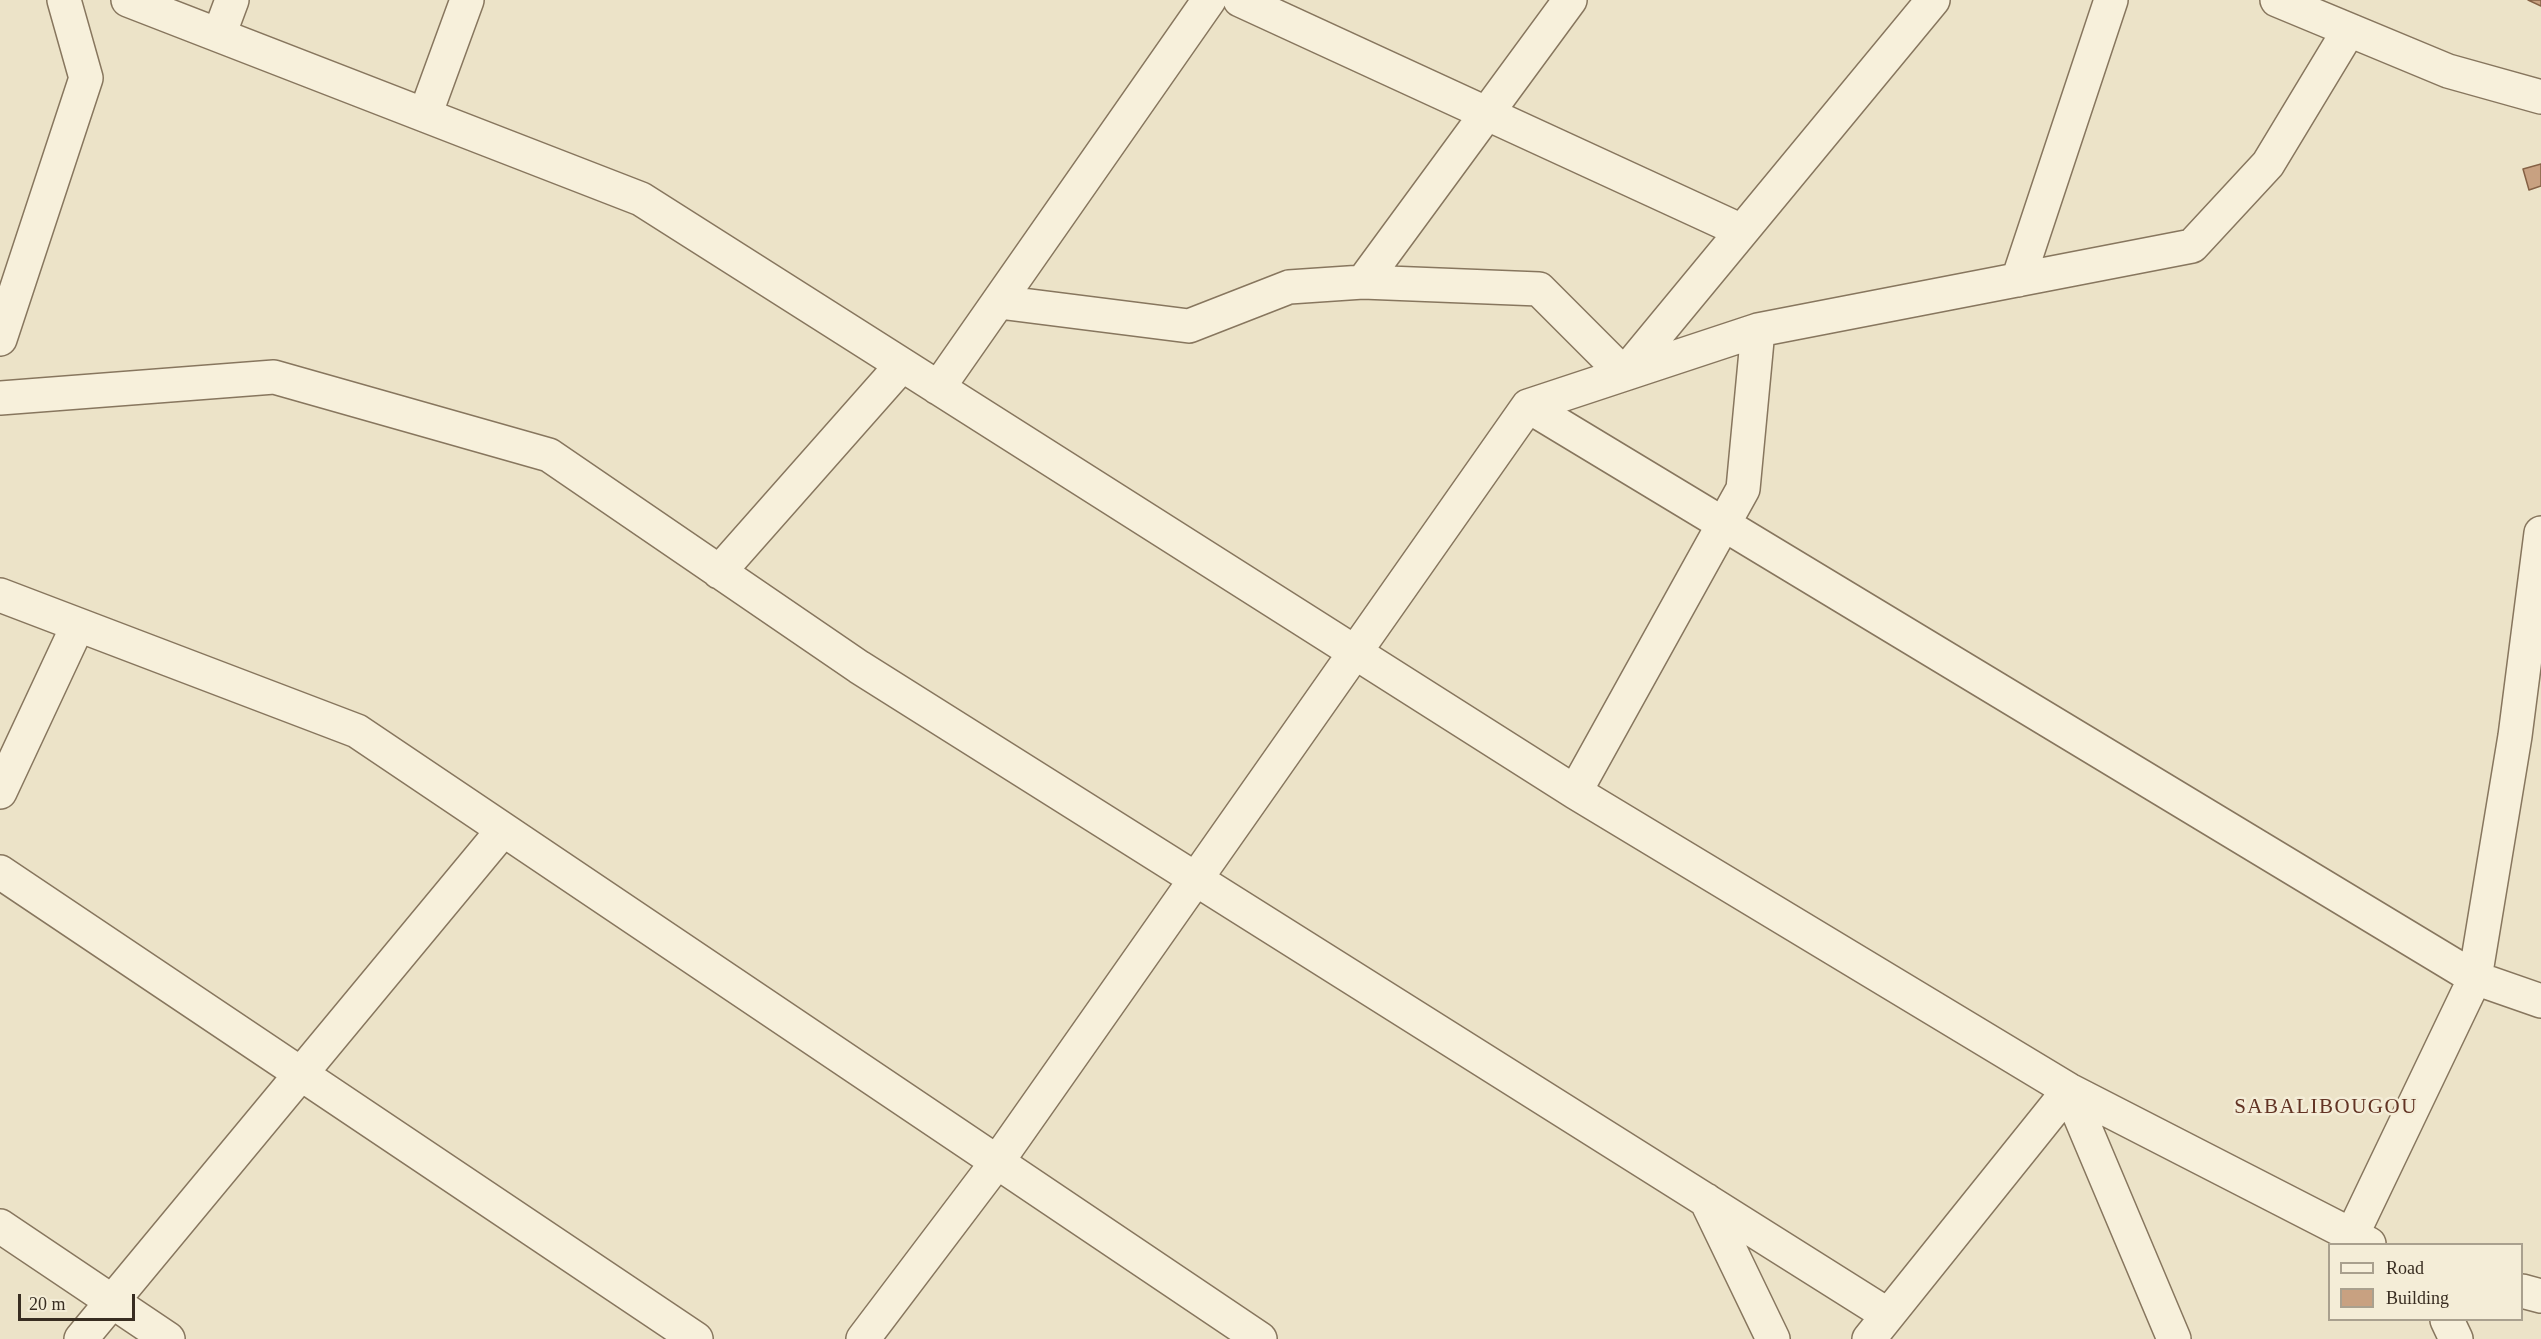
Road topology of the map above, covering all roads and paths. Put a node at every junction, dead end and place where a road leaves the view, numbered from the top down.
1 (64, 0) edge
2 (128, 0) edge
3 (232, 0) edge
4 (467, 0) edge
5 (1209, 0) edge
6 (1240, 0) edge
7 (1570, 0) edge
8 (1934, 0) edge
9 (2111, 0) edge
10 (2277, 0) edge
11 (2349, 30) junction
12 (219, 35) junction
13 (2541, 97) edge
14 (1486, 113) junction
15 (425, 115) junction
16 (1742, 231) junction
17 (2018, 280) junction
18 (1363, 282) junction
19 (999, 302) junction
20 (1758, 330) junction
21 (0, 339) edge
22 (902, 364) junction
23 (1624, 374) junction
24 (938, 388) junction
25 (0, 398) edge
26 (1528, 406) junction
27 (1723, 524) junction
28 (2541, 534) edge
29 (719, 572) junction
30 (0, 595) edge
31 (78, 625) junction
32 (1355, 652) junction
33 (2528, 739) edge
34 (0, 792) edge
35 (1575, 792) junction
36 (503, 830) junction
37 (0, 872) edge
38 (1196, 879) junction
39 (2475, 978) junction
40 (2541, 1001) edge
41 (301, 1074) junction
42 (2069, 1090) junction
43 (997, 1162) junction
44 (1706, 1200) junction
45 (0, 1226) edge
46 (2360, 1241) edge
47 (2523, 1291) edge
48 (2541, 1296) edge
49 (112, 1301) junction
50 (2447, 1321) edge
51 (1878, 1327) edge
52 (81, 1339) edge
53 (168, 1339) edge
54 (696, 1339) edge
55 (863, 1339) edge
56 (1260, 1339) edge
57 (1773, 1339) edge
58 (2174, 1339) edge
59 (2456, 1339) edge

1 - 21 street
2 - 12 street
3 - 12 street
4 - 15 street
5 - 19 street
6 - 14 street
7 - 14 street
8 - 16 street
9 - 17 street
10 - 11 street
11 - 13 street
11 - 17 street
12 - 15 street
14 - 16 street
14 - 18 street
15 - 22 street
16 - 23 street
17 - 20 street
18 - 19 street
18 - 23 street
19 - 24 street
20 - 23 street
20 - 27 street
22 - 24 street
22 - 29 street
23 - 26 street
24 - 32 street
25 - 29 street
26 - 27 street
26 - 32 street
27 - 35 street
27 - 39 street
28 - 33 street
29 - 38 street
30 - 31 street
31 - 34 street
31 - 36 street
32 - 35 street
32 - 38 street
33 - 39 street
35 - 42 street
36 - 41 street
36 - 43 street
37 - 41 street
38 - 43 street
38 - 44 street
39 - 40 street
39 - 46 street
41 - 49 street
41 - 54 street
42 - 46 street
42 - 51 street
42 - 58 street
43 - 55 street
43 - 56 street
44 - 51 street
44 - 57 street
45 - 49 street
47 - 48 street
49 - 52 street
49 - 53 street
50 - 59 street

